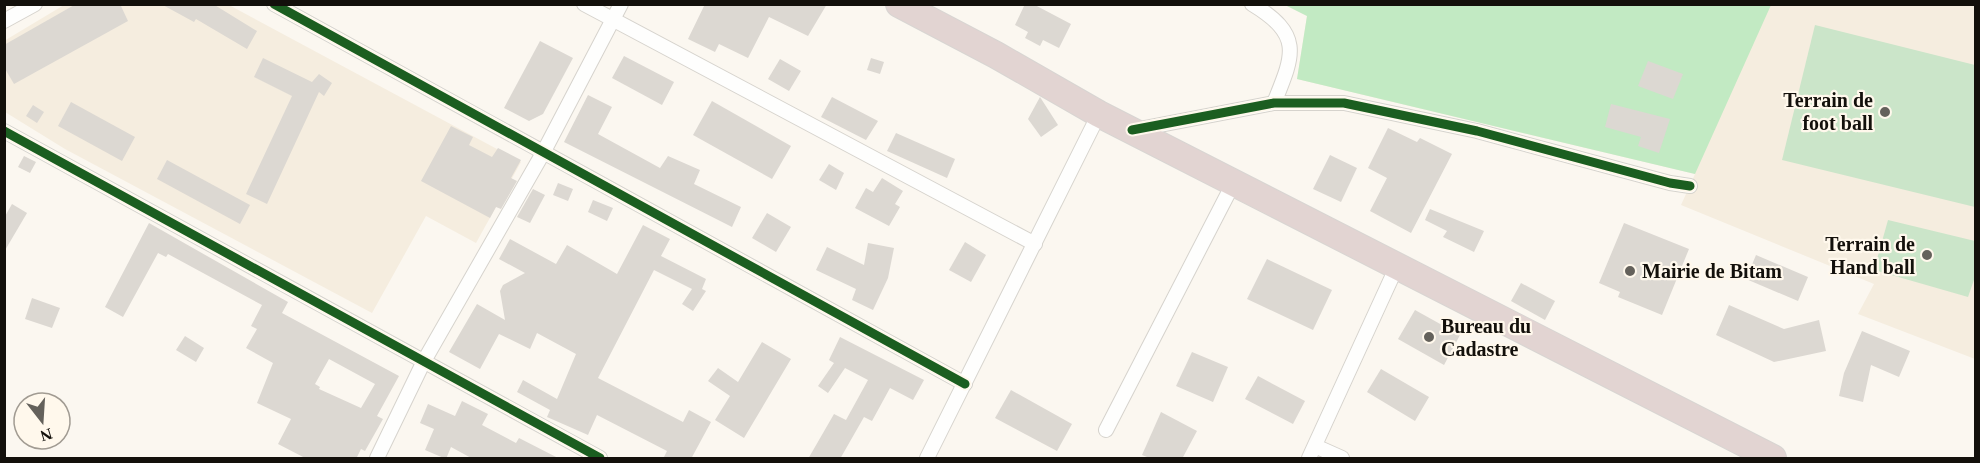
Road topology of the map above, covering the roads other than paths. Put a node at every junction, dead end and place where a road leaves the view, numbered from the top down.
1 (35, 4) edge
2 (274, 4) edge
3 (584, 4) edge
4 (621, 4) edge
5 (899, 4) edge
6 (1252, 4) edge
7 (613, 20) junction
8 (4, 21) edge
9 (1274, 103) junction
10 (1099, 114) junction
11 (4, 130) edge
12 (1132, 130) junction
13 (543, 153) junction
14 (1234, 182) junction
15 (1690, 186) dead end
16 (1035, 244) junction
17 (1397, 266) junction
18 (424, 362) junction
19 (965, 384) junction
20 (1106, 430) dead end
21 (1742, 451) edge
22 (1312, 452) edge
23 (377, 459) edge
24 (600, 459) edge
25 (927, 459) edge
26 (1342, 459) edge
27 (1773, 459) edge

1 - 8 street
2 - 13 street
3 - 7 street
4 - 7 street
5 - 10 highway
6 - 9 street
7 - 13 street
7 - 16 street
9 - 12 street
9 - 15 street
10 - 12 highway
10 - 16 street
11 - 18 street
12 - 14 highway
13 - 18 street
13 - 19 street
14 - 17 highway
14 - 20 street
16 - 19 street
17 - 21 highway
17 - 22 street
18 - 23 street
18 - 24 street
19 - 25 street
21 - 27 highway
22 - 26 street

